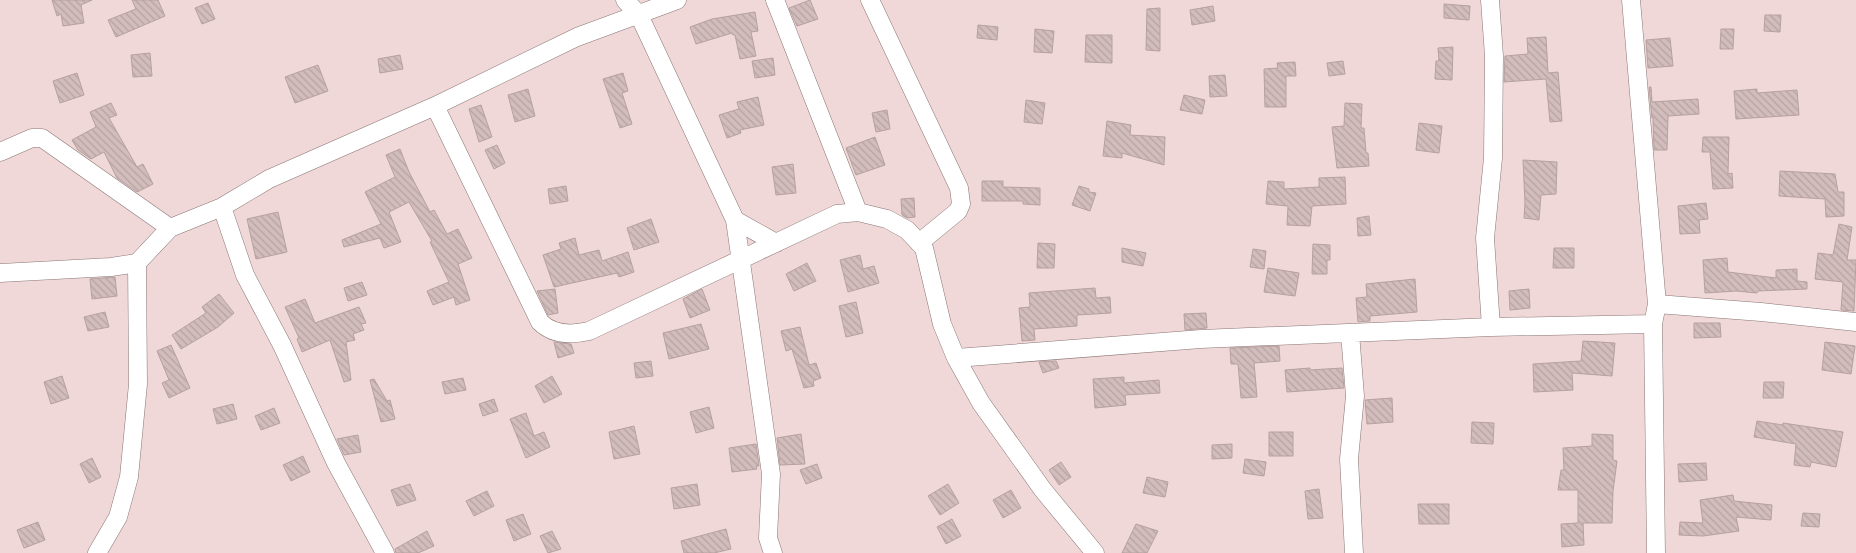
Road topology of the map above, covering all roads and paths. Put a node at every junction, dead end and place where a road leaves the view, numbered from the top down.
1 (624, 0) edge
2 (677, 0) edge
3 (774, 0) edge
4 (870, 0) edge
5 (1490, 0) edge
6 (1631, 0) edge
7 (639, 15) junction
8 (435, 106) junction
9 (0, 152) edge
10 (222, 207) junction
11 (858, 212) junction
12 (736, 220) junction
13 (170, 228) junction
14 (776, 243) junction
15 (919, 243) junction
16 (740, 261) junction
17 (137, 263) junction
18 (0, 273) edge
19 (1657, 304) junction
20 (1856, 322) edge
21 (1653, 324) junction
22 (1491, 327) junction
23 (1350, 333) junction
24 (956, 358) junction
25 (97, 553) edge
26 (385, 553) edge
27 (773, 553) edge
28 (1095, 553) edge
29 (1354, 553) edge
30 (1656, 553) edge

1 - 7 street
2 - 7 street
3 - 11 street
4 - 15 street
5 - 22 street
6 - 19 street
7 - 8 street
7 - 12 street
8 - 10 street
8 - 16 street
9 - 13 street
10 - 13 street
10 - 26 street
11 - 14 street
11 - 15 street
12 - 14 street
12 - 16 street
13 - 17 street
14 - 16 street
15 - 24 street
16 - 27 street
17 - 18 street
17 - 25 street
19 - 20 street
19 - 21 street
21 - 22 street
21 - 30 street
22 - 23 street
23 - 24 street
23 - 29 street
24 - 28 street

